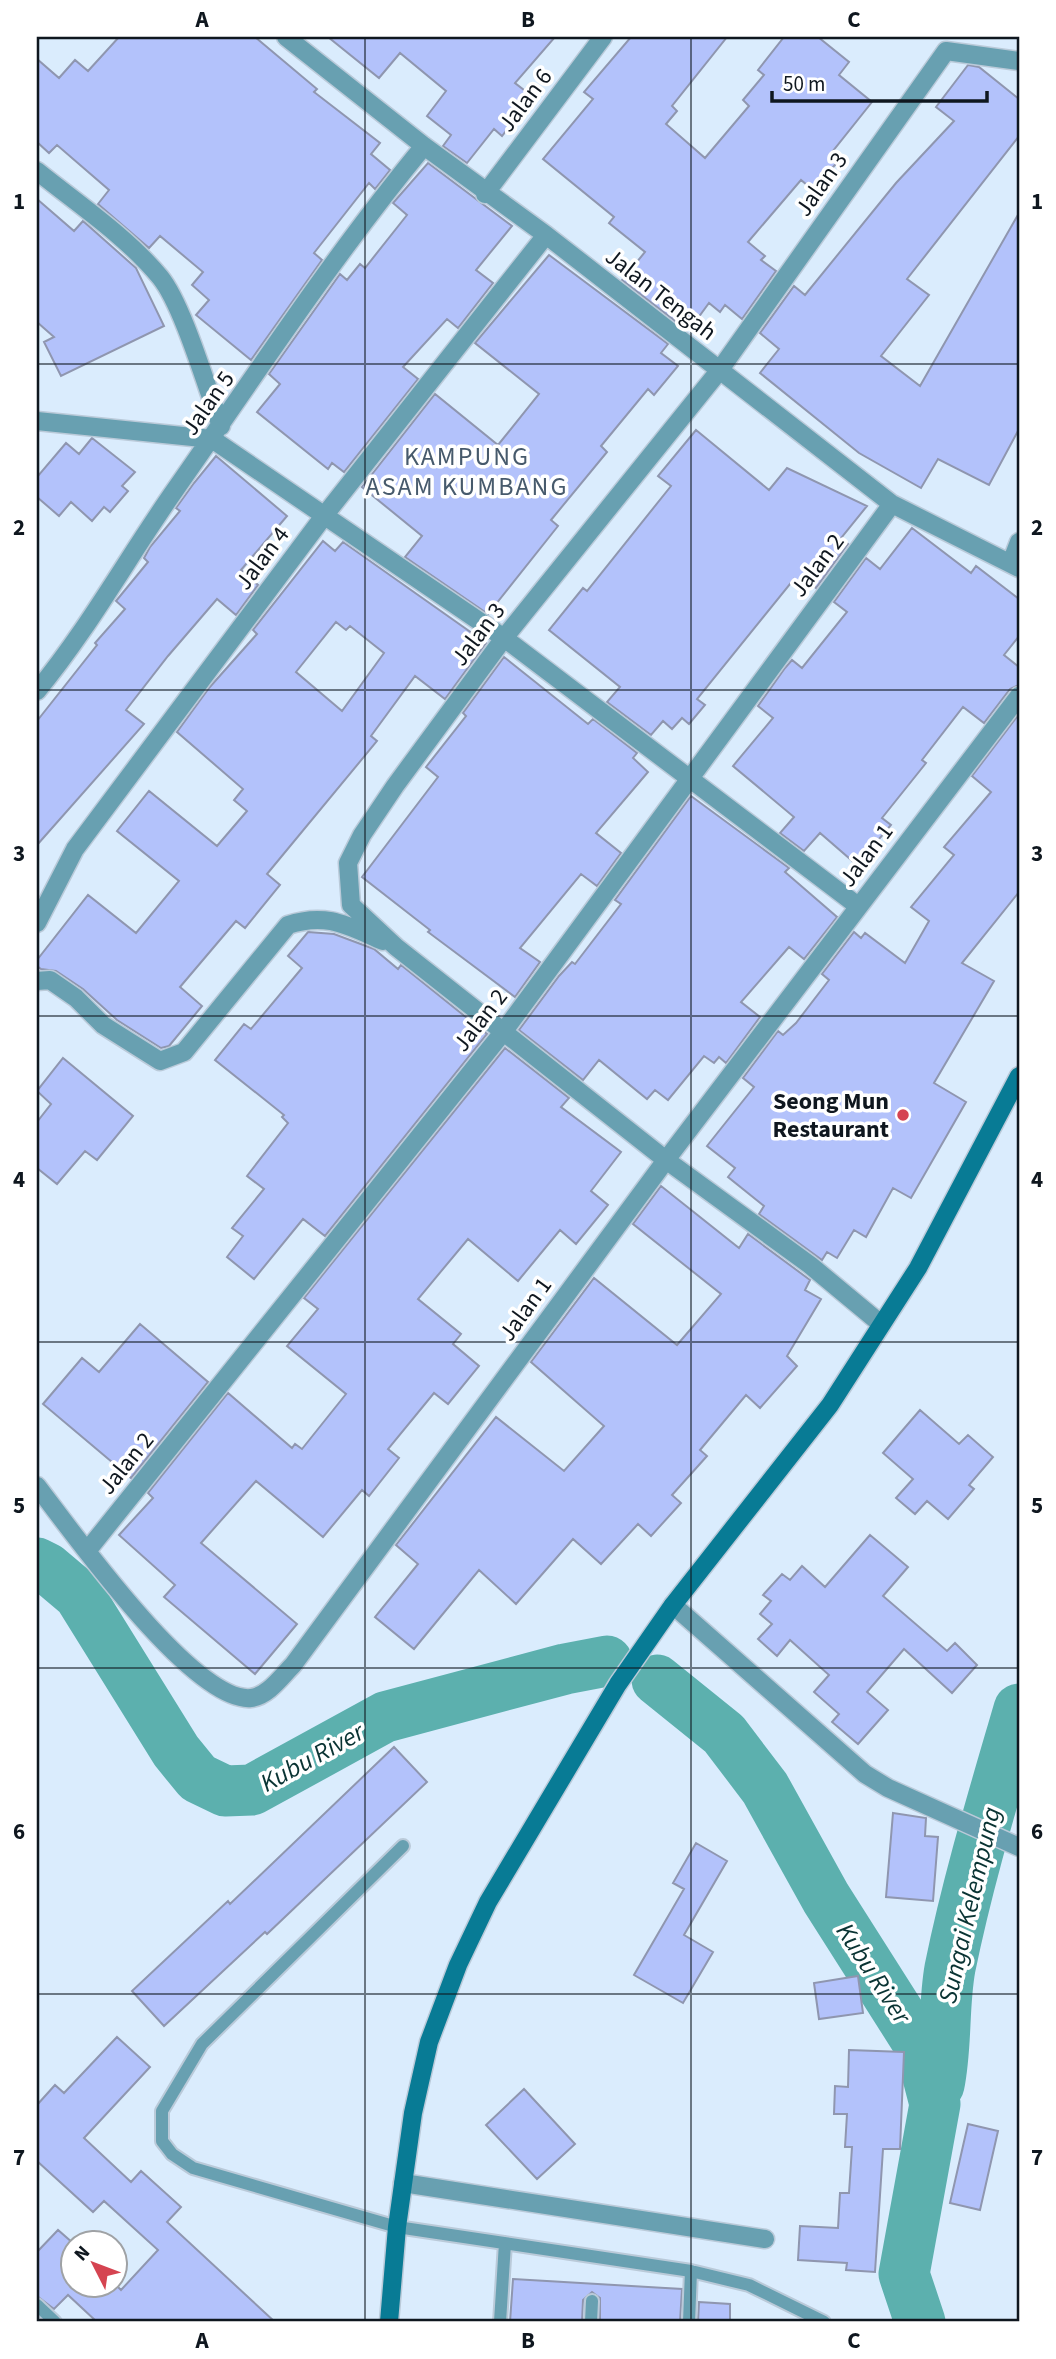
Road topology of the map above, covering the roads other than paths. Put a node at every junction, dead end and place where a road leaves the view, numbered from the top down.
1 (286, 37) edge
2 (603, 37) edge
3 (1019, 61) edge
4 (424, 146) junction
5 (37, 171) edge
6 (485, 194) junction
7 (546, 235) junction
8 (719, 371) junction
9 (37, 421) edge
10 (217, 433) junction
11 (892, 504) junction
12 (324, 516) junction
13 (1019, 542) edge
14 (1015, 565) edge
15 (504, 638) junction
16 (37, 691) edge
17 (1019, 696) edge
18 (688, 778) junction
19 (858, 906) junction
20 (37, 923) edge
21 (396, 947) junction
22 (37, 981) edge
23 (504, 1031) junction
24 (1019, 1076) edge
25 (666, 1160) junction
26 (881, 1324) junction
27 (37, 1486) edge
28 (87, 1551) junction
29 (673, 1605) junction
30 (1013, 1844) edge
31 (403, 1846) dead end
32 (403, 2183) junction
33 (397, 2227) junction
34 (765, 2239) dead end
35 (505, 2243) junction
36 (691, 2271) junction
37 (592, 2301) dead end
38 (37, 2305) edge
39 (794, 2306) junction
40 (55, 2322) edge
41 (389, 2322) edge
42 (500, 2322) edge
43 (591, 2322) edge
44 (689, 2322) edge
45 (793, 2322) edge
46 (824, 2322) edge

1 - 4 street, Jalan Tengah
2 - 6 street, Jalan 6
3 - 8 street, Jalan 3
4 - 6 street, Jalan Tengah
4 - 10 street, Jalan 5
5 - 10 street
6 - 7 street, Jalan Tengah
7 - 8 street, Jalan Tengah
7 - 12 street, Jalan 4
8 - 11 street, Jalan Tengah
8 - 15 street, Jalan 3
9 - 10 street
10 - 12 street
10 - 16 street, Jalan 5
11 - 14 street, Jalan Tengah
11 - 18 street, Jalan 2
12 - 15 street
12 - 20 street, Jalan 4
13 - 14 street
15 - 18 street
15 - 21 street, Jalan 3
17 - 19 street, Jalan 1
18 - 19 street
18 - 23 street, Jalan 2
19 - 25 street, Jalan 1
21 - 22 street
21 - 23 street
23 - 25 street
23 - 28 street, Jalan 2
24 - 26 main road
25 - 26 street
25 - 28 street, Jalan 1
26 - 29 main road
27 - 28 street, Jalan 1
29 - 30 street
29 - 32 main road
31 - 33 lane
32 - 33 main road
32 - 34 street
33 - 35 lane
33 - 41 main road
35 - 36 lane
35 - 42 lane
36 - 39 lane
36 - 44 lane
37 - 43 lane
38 - 40 lane
39 - 45 lane
39 - 46 lane

